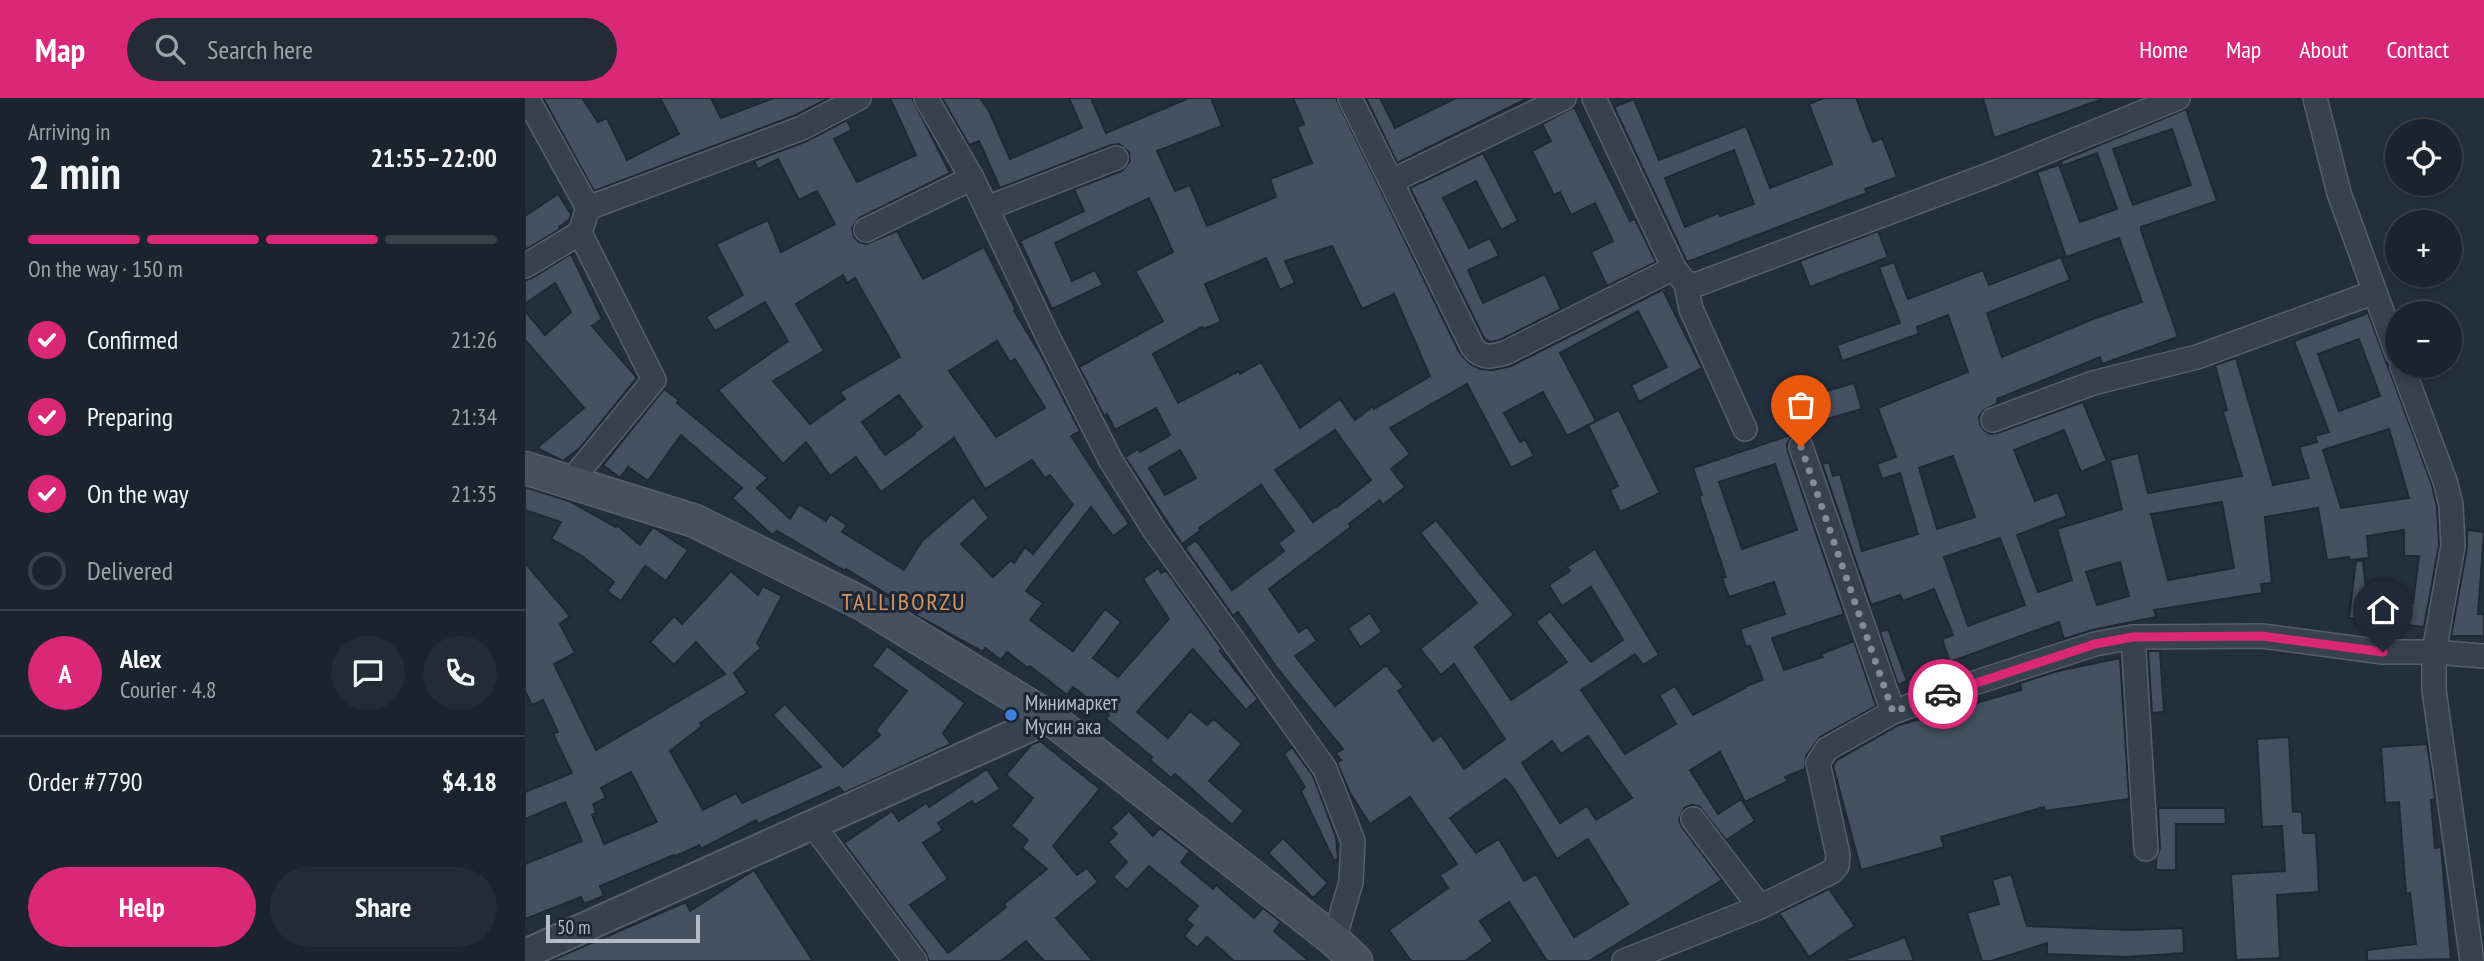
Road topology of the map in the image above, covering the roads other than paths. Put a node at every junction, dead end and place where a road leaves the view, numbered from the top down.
1 (527, 98) edge
2 (859, 98) edge
3 (926, 98) edge
4 (1350, 98) edge
5 (1564, 98) edge
6 (1594, 98) edge
7 (2178, 98) edge
8 (2315, 98) edge
9 (1116, 158) dead end
10 (972, 178) junction
11 (1392, 181) junction
12 (588, 208) junction
13 (987, 208) junction
14 (866, 230) dead end
15 (580, 233) junction
16 (525, 266) edge
17 (1680, 276) junction
18 (2375, 292) junction
19 (2385, 320) edge
20 (2406, 378) edge
21 (1993, 420) dead end
22 (1745, 429) dead end
23 (1801, 447) dead end
24 (525, 468) edge
25 (571, 482) junction
26 (2133, 637) junction
27 (2434, 652) junction
28 (2484, 656) edge
29 (1893, 712) junction
30 (1050, 718) junction
31 (1693, 820) dead end
32 (813, 825) junction
33 (2146, 849) dead end
34 (1760, 906) junction
35 (1345, 951) edge
36 (525, 954) edge
37 (915, 961) edge
38 (1624, 961) edge
39 (2472, 961) edge

1 - 12 street
2 - 12 street
3 - 10 street
4 - 11 street
5 - 11 street
6 - 17 street
7 - 17 street
8 - 18 street
9 - 13 street
10 - 13 street
10 - 14 street
11 - 17 street
12 - 15 street
13 - 35 street
15 - 16 street
15 - 25 street
17 - 22 street
18 - 19 street
18 - 21 street
20 - 27 street
23 - 29 street
24 - 25 main road
25 - 30 main road
26 - 27 street
26 - 29 street
26 - 33 street
27 - 28 street
27 - 39 street
29 - 34 street
30 - 32 street
30 - 35 main road
31 - 34 street
32 - 36 street
32 - 37 street
34 - 38 street

